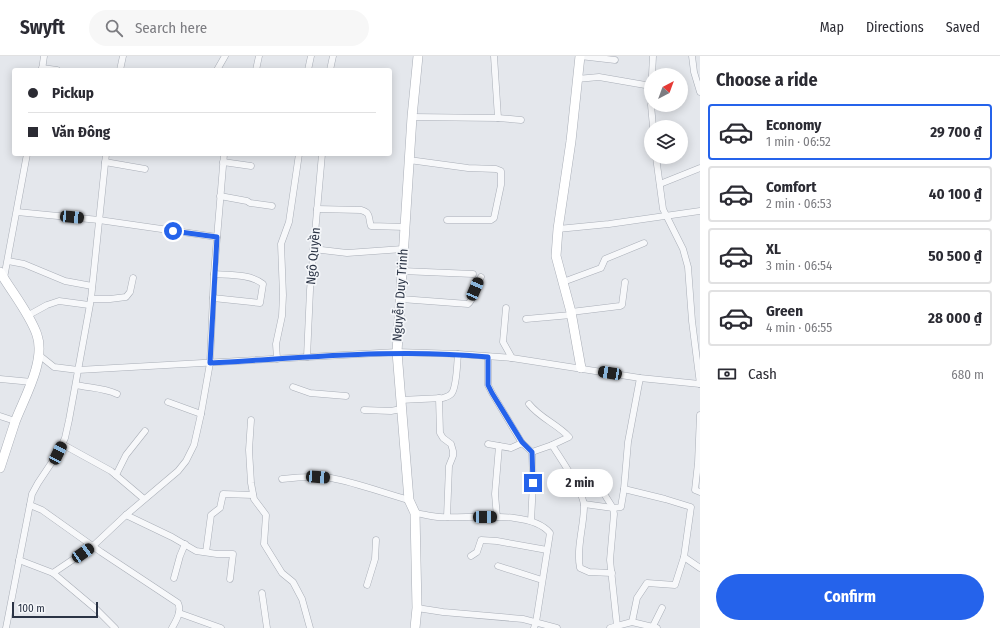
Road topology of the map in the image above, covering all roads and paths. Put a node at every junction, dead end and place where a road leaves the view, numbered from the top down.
1 (44, 56) edge
2 (123, 56) edge
3 (225, 56) edge
4 (259, 56) edge
5 (311, 56) edge
6 (333, 56) edge
7 (418, 56) edge
8 (494, 56) edge
9 (580, 56) edge
10 (653, 56) edge
11 (692, 56) edge
12 (615, 60) dead end
13 (42, 68) edge
14 (120, 68) edge
15 (218, 68) edge
16 (256, 68) edge
17 (308, 68) edge
18 (330, 68) edge
19 (652, 68) edge
20 (577, 79) junction
21 (644, 85) edge
22 (700, 92) edge
23 (412, 117) junction
24 (498, 118) junction
25 (521, 120) dead end
26 (27, 156) edge
27 (106, 156) edge
28 (224, 156) edge
29 (299, 156) edge
30 (322, 156) edge
31 (409, 160) junction
32 (105, 162) junction
33 (223, 162) junction
34 (657, 164) edge
35 (251, 166) dead end
36 (700, 168) edge
37 (145, 169) dead end
38 (660, 184) junction
39 (220, 196) junction
40 (272, 206) dead end
41 (317, 209) junction
42 (700, 211) edge
43 (16, 212) junction
44 (666, 216) junction
45 (100, 220) junction
46 (447, 220) dead end
47 (405, 227) junction
48 (558, 229) junction
49 (217, 237) junction
50 (644, 243) dead end
51 (314, 249) junction
52 (403, 249) junction
53 (8, 261) junction
54 (402, 271) junction
55 (214, 274) junction
56 (473, 274) dead end
57 (2, 275) edge
58 (481, 277) dead end
59 (133, 278) dead end
60 (563, 282) junction
61 (625, 282) dead end
62 (92, 286) junction
63 (213, 298) junction
64 (401, 299) junction
65 (90, 302) junction
66 (506, 308) dead end
67 (571, 314) junction
68 (27, 316) junction
69 (526, 319) dead end
70 (692, 321) junction
71 (700, 321) edge
72 (397, 352) junction
73 (458, 354) junction
74 (39, 355) junction
75 (308, 357) junction
76 (488, 357) junction
77 (512, 358) junction
78 (277, 359) junction
79 (210, 363) junction
80 (581, 368) junction
81 (78, 370) junction
82 (640, 378) junction
83 (0, 379) edge
84 (32, 382) junction
85 (700, 384) edge
86 (76, 385) junction
87 (292, 387) dead end
88 (117, 394) dead end
89 (346, 396) dead end
90 (439, 398) junction
91 (168, 402) dead end
92 (401, 404) junction
93 (529, 404) dead end
94 (364, 410) dead end
95 (201, 414) junction
96 (700, 415) edge
97 (0, 416) edge
98 (250, 420) dead end
99 (15, 421) junction
100 (145, 431) dead end
101 (522, 442) junction
102 (62, 444) junction
103 (488, 444) dead end
104 (552, 445) junction
105 (499, 446) junction
106 (532, 452) junction
107 (0, 468) edge
108 (116, 475) junction
109 (282, 479) dead end
110 (596, 481) dead end
111 (624, 489) junction
112 (698, 491) edge
113 (253, 495) junction
114 (144, 499) junction
115 (409, 500) junction
116 (584, 504) junction
117 (30, 505) junction
118 (613, 508) junction
119 (415, 513) junction
120 (126, 515) junction
121 (447, 517) junction
122 (497, 517) junction
123 (531, 521) junction
124 (376, 540) dead end
125 (185, 544) junction
126 (93, 546) junction
127 (547, 550) junction
128 (206, 552) junction
129 (471, 556) dead end
130 (684, 557) junction
131 (19, 560) junction
132 (498, 566) dead end
133 (700, 568) edge
134 (612, 573) junction
135 (53, 574) junction
136 (174, 578) dead end
137 (230, 579) dead end
138 (542, 580) junction
139 (367, 585) dead end
140 (262, 593) dead end
141 (417, 608) junction
142 (662, 608) dead end
143 (179, 613) junction
144 (632, 622) junction
145 (535, 625) edge
146 (617, 626) junction
147 (655, 627) edge
148 (6, 628) edge
149 (115, 628) edge
150 (172, 628) edge
151 (221, 628) edge
152 (267, 628) edge
153 (310, 628) edge
154 (415, 628) edge
155 (556, 628) edge
156 (610, 628) edge

1 - 13 street
2 - 14 street
3 - 15 street
4 - 16 street
5 - 17 street
6 - 18 street
7 - 23 street, Nguyễn Duy Trinh
8 - 24 street
9 - 12 street
9 - 20 street
10 - 19 street
11 - 22 street
20 - 21 street
20 - 48 street
23 - 24 street
23 - 31 street, Nguyễn Duy Trinh
24 - 25 street
26 - 43 street
27 - 32 street
28 - 33 street
29 - 78 street
30 - 41 street, Ngô Quyền
31 - 46 street
31 - 47 street, Nguyễn Duy Trinh
32 - 37 street
32 - 45 street
33 - 35 street
33 - 39 street
34 - 38 street
36 - 38 street
38 - 44 street
39 - 40 street
39 - 49 street
41 - 47 street
41 - 51 street, Ngô Quyền
42 - 44 street
43 - 45 street
43 - 53 street
44 - 48 street
44 - 70 street
45 - 49 street
45 - 62 street
47 - 52 street, Nguyễn Duy Trinh
48 - 60 street
49 - 55 street
50 - 60 street
51 - 52 street
51 - 75 street, Ngô Quyền
52 - 54 street, Nguyễn Duy Trinh
53 - 57 street
53 - 62 street
54 - 56 street
54 - 64 street, Nguyễn Duy Trinh
55 - 63 street
55 - 63 street
57 - 68 street
58 - 64 street
59 - 65 street
60 - 67 street
61 - 67 street
62 - 65 street
63 - 79 street
64 - 72 street, Nguyễn Duy Trinh
65 - 68 street
65 - 81 street
66 - 77 street
67 - 69 street
67 - 80 street
68 - 74 street
70 - 71 street
70 - 85 street
72 - 73 street
72 - 75 street
72 - 92 street, Nguyễn Duy Trinh
73 - 76 street
73 - 90 street
74 - 81 street
74 - 84 street
75 - 78 street
76 - 77 street
76 - 101 street
77 - 80 street
78 - 79 street
79 - 81 street
79 - 95 street
80 - 82 street
81 - 86 street
82 - 85 street
82 - 111 street
83 - 84 street
84 - 99 street
86 - 88 street
86 - 102 street
87 - 89 street
90 - 92 street
90 - 121 street
91 - 95 street
92 - 94 street
92 - 115 street, Nguyễn Duy Trinh
93 - 104 street
95 - 114 street
96 - 112 street
97 - 99 street
98 - 113 street
99 - 107 street
100 - 108 street
101 - 105 street
101 - 106 street
102 - 108 street
102 - 117 street
103 - 105 street
104 - 106 street
104 - 116 street
105 - 122 street
106 - 123 street
108 - 114 street
109 - 115 street
110 - 118 street
111 - 118 street
111 - 130 street
113 - 128 street
113 - 153 street
114 - 120 street
115 - 119 street, Nguyễn Duy Trinh
116 - 118 street
116 - 134 street
117 - 126 street
117 - 131 street
118 - 134 street
119 - 121 street
119 - 141 street, Nguyễn Duy Trinh
120 - 125 street
120 - 126 street
121 - 122 street
122 - 123 street
123 - 127 street
124 - 139 street
125 - 128 street
125 - 136 street
126 - 135 street
126 - 143 street
127 - 129 street
127 - 138 street
128 - 137 street
130 - 133 street
130 - 144 street
131 - 135 street
131 - 148 street
132 - 138 street
134 - 146 street
135 - 149 street
138 - 145 street
140 - 152 street
141 - 145 street
141 - 154 street, Nguyễn Duy Trinh
142 - 147 street
143 - 150 street
143 - 151 street
144 - 146 street
144 - 147 street
145 - 155 street
146 - 156 street

